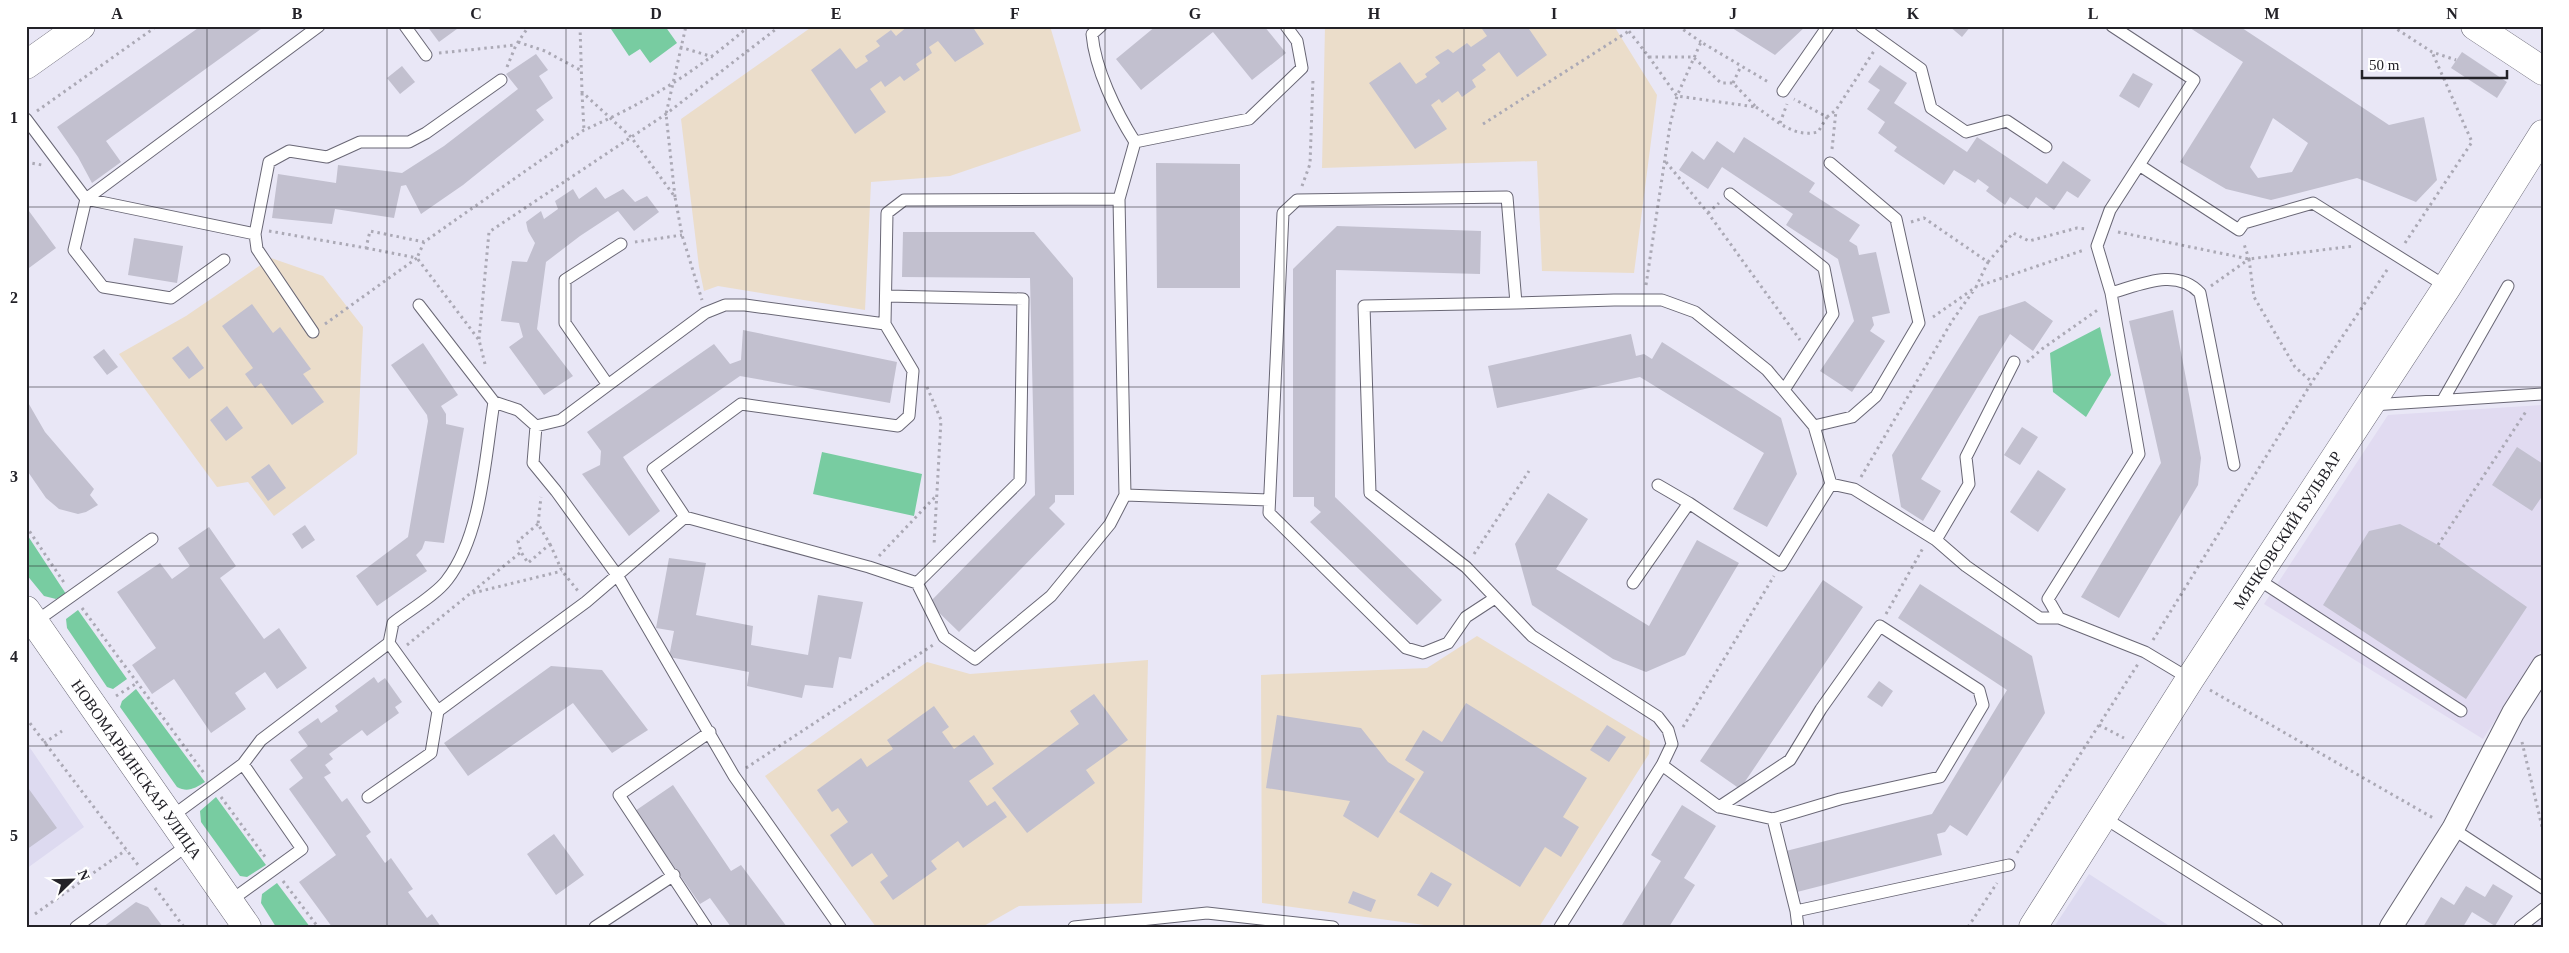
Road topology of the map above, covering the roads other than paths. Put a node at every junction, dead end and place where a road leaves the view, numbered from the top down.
1 (81, 26) edge
2 (405, 26) edge
3 (1101, 26) edge
4 (1286, 26) edge
5 (1828, 26) edge
6 (1861, 26) edge
7 (2112, 26) edge
8 (2475, 26) edge
9 (314, 28) edge
10 (426, 55) road end
11 (26, 65) edge
12 (2543, 71) edge
13 (501, 80) road end
14 (1783, 91) road end
15 (30, 116) edge
16 (2543, 134) edge
17 (1135, 142) junction
18 (2046, 147) dead end
19 (1830, 163) road end
20 (2139, 165) junction
21 (1730, 194) dead end
22 (86, 199) junction
23 (1119, 199) junction
24 (255, 234) junction
25 (620, 244) road end
26 (224, 260) dead end
27 (2508, 286) dead end
28 (2447, 287) junction
29 (887, 296) junction
30 (2111, 297) junction
31 (1516, 303) junction
32 (419, 305) dead end
33 (885, 324) junction
34 (313, 332) road end
35 (2014, 362) road end
36 (608, 385) junction
37 (1784, 390) junction
38 (2540, 395) edge
39 (2443, 400) junction
40 (494, 402) junction
41 (2368, 405) junction
42 (536, 426) junction
43 (1814, 426) junction
44 (2234, 465) dead end
45 (1831, 484) junction
46 (1658, 485) dead end
47 (1125, 495) junction
48 (1269, 500) junction
49 (1690, 503) junction
50 (685, 517) junction
51 (1933, 538) junction
52 (152, 539) dead end
53 (617, 575) junction
54 (2256, 578) junction
55 (917, 583) junction
56 (1634, 583) dead end
57 (1495, 598) junction
58 (29, 616) edge
59 (2059, 618) junction
60 (389, 643) junction
61 (2543, 666) edge
62 (2190, 679) junction
63 (438, 711) junction
64 (2461, 711) dead end
65 (710, 732) junction
66 (242, 764) junction
67 (1662, 765) junction
68 (368, 797) dead end
69 (1719, 807) junction
70 (171, 817) junction
71 (2104, 817) junction
72 (1773, 819) junction
73 (2453, 829) junction
74 (189, 844) junction
75 (2009, 865) road end
76 (674, 875) junction
77 (2543, 888) edge
78 (230, 901) junction
79 (2543, 910) edge
80 (1796, 911) junction
81 (76, 927) edge
82 (247, 927) edge
83 (595, 927) edge
84 (706, 927) edge
85 (840, 927) edge
86 (1074, 927) edge
87 (1333, 927) edge
88 (1560, 927) edge
89 (1798, 927) edge
90 (2034, 927) edge
91 (2277, 927) edge
92 (2391, 927) edge
93 (2520, 927) edge

1 - 11 street
2 - 10 lane
3 - 17 lane
4 - 17 lane
5 - 14 lane
6 - 18 lane
7 - 20 lane
8 - 12 street
9 - 22 lane
13 - 24 lane
15 - 22 lane
16 - 28 street, МЯЧКОВСКИЙ БУЛЬВАР
17 - 23 lane
19 - 43 lane
20 - 28 lane
20 - 30 lane
21 - 37 lane
22 - 24 lane
22 - 26 lane
23 - 29 lane
23 - 47 lane
24 - 34 lane
25 - 36 lane
27 - 39 lane
28 - 41 street, МЯЧКОВСКИЙ БУЛЬВАР
29 - 33 lane
29 - 55 lane
30 - 44 lane
30 - 59 lane
31 - 37 lane
31 - 48 lane
31 - 57 lane
32 - 40 lane
33 - 36 lane
33 - 50 lane
35 - 51 lane
36 - 42 lane
37 - 43 lane
38 - 39 lane
39 - 41 lane
40 - 42 lane
40 - 60 lane
41 - 54 street, МЯЧКОВСКИЙ БУЛЬВАР
42 - 53 lane
43 - 45 lane
45 - 49 lane
45 - 51 lane
46 - 49 lane
47 - 48 lane
47 - 55 lane
48 - 57 lane
49 - 56 lane
50 - 53 lane
50 - 55 lane
51 - 59 lane
52 - 58 lane
53 - 63 lane
53 - 65 lane
54 - 62 street, МЯЧКОВСКИЙ БУЛЬВАР
54 - 64 lane
57 - 67 lane
58 - 70 street, НОВОМАРЬИНСКАЯ УЛИЦА
59 - 62 lane
60 - 63 lane
60 - 66 lane
61 - 73 street
62 - 71 street, МЯЧКОВСКИЙ БУЛЬВАР
63 - 68 lane
65 - 76 lane
65 - 85 lane
66 - 70 lane
66 - 78 lane
67 - 69 lane
67 - 88 lane
69 - 72 lane
69 - 72 lane
70 - 74 street, НОВОМАРЬИНСКАЯ УЛИЦА
71 - 90 street, МЯЧКОВСКИЙ БУЛЬВАР
71 - 91 lane
72 - 80 lane
73 - 77 lane
73 - 92 street
74 - 78 street, НОВОМАРЬИНСКАЯ УЛИЦА
74 - 81 lane
75 - 80 lane
76 - 83 lane
76 - 84 lane
78 - 82 street, НОВОМАРЬИНСКАЯ УЛИЦА
79 - 93 lane
80 - 89 lane
86 - 87 lane

